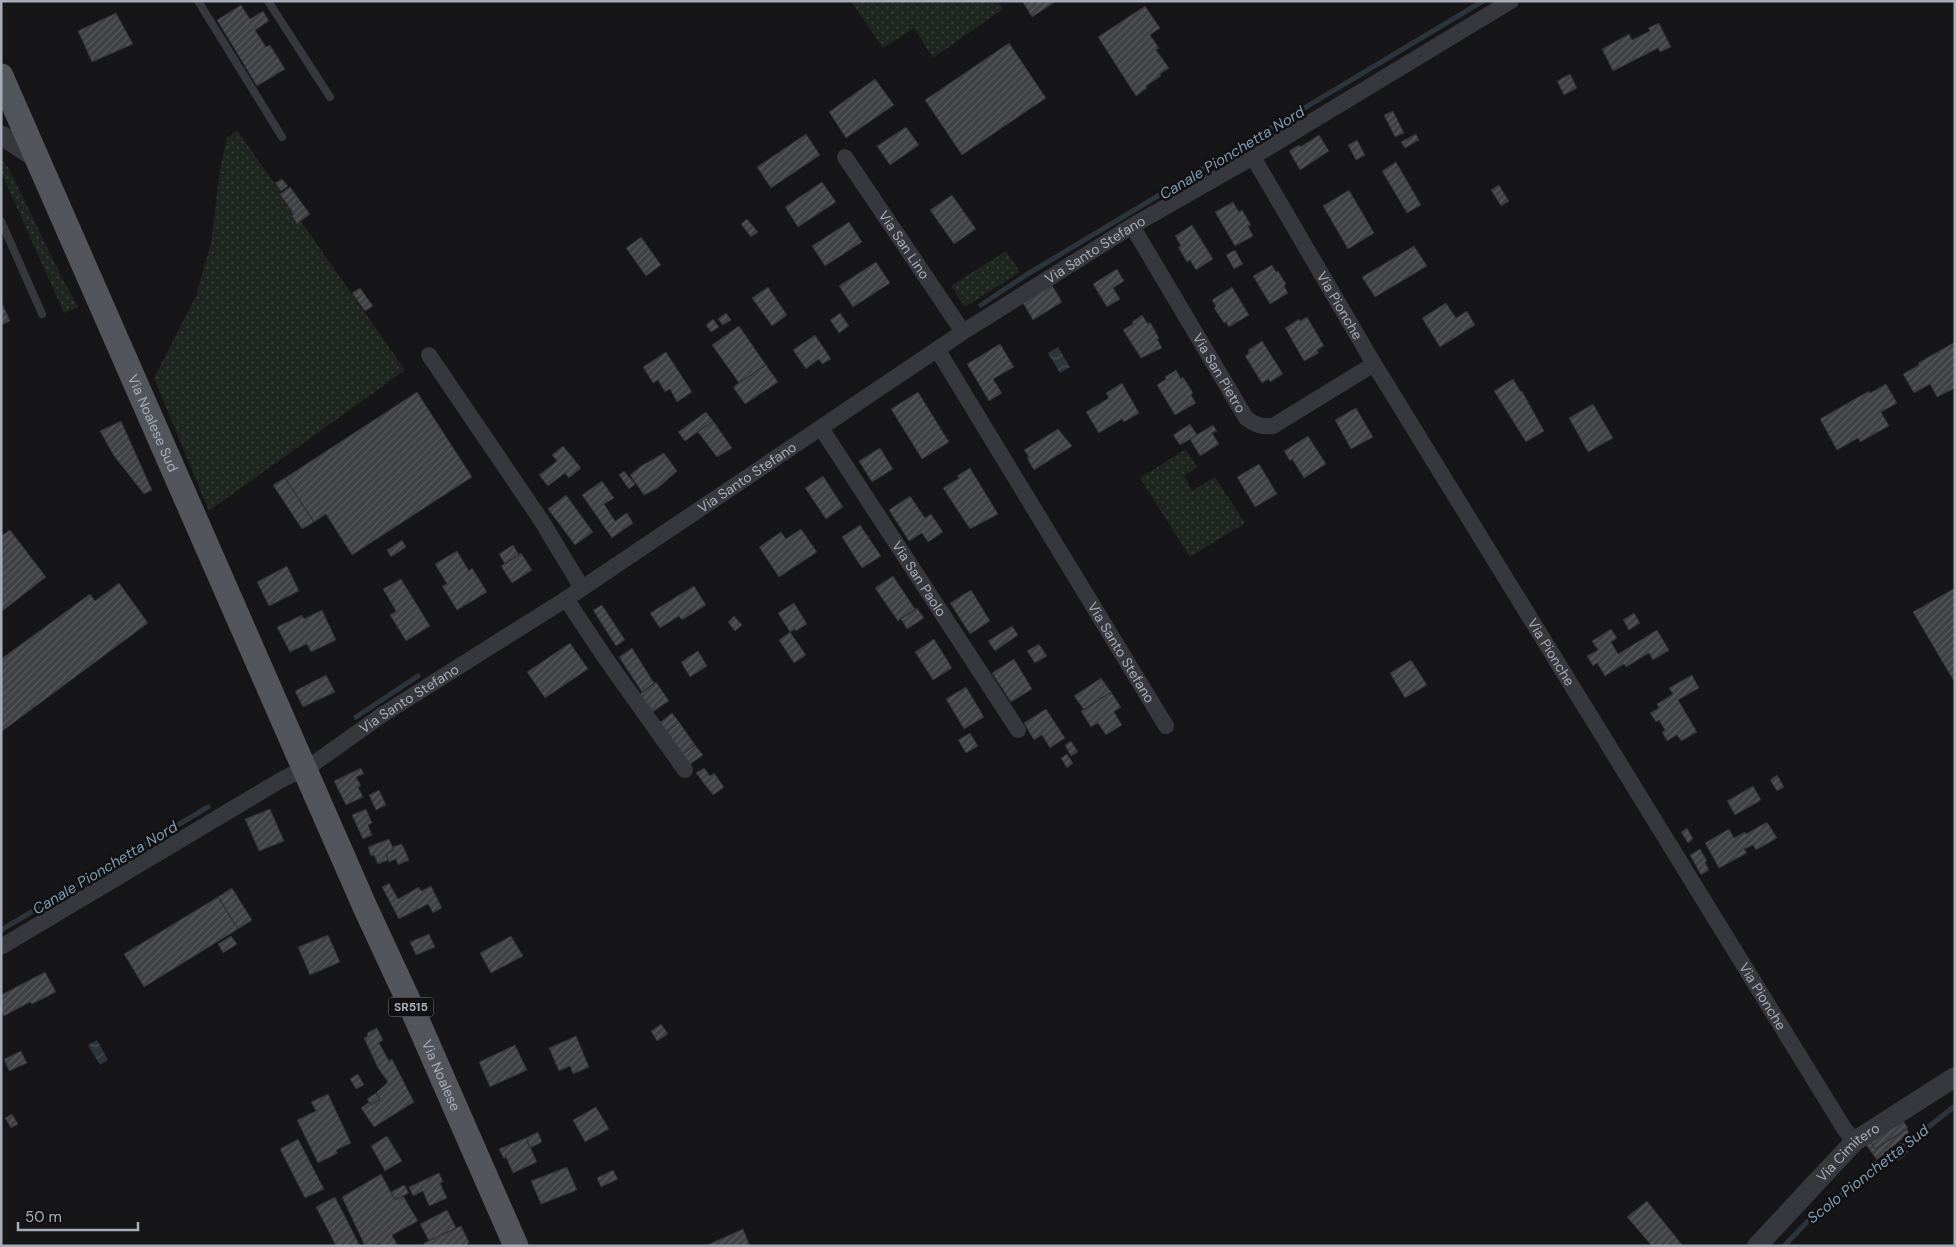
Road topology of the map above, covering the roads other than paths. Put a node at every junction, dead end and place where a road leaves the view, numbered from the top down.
1 (198, 1) edge
2 (268, 1) edge
3 (1511, 1) edge
4 (1, 76) edge
5 (330, 97) dead end
6 (1, 134) edge
7 (282, 137) dead end
8 (845, 157) dead end
9 (1253, 157) junction
10 (38, 160) junction
11 (1, 221) edge
12 (1132, 226) junction
13 (42, 314) dead end
14 (963, 332) junction
15 (937, 349) junction
16 (429, 355) dead end
17 (1374, 364) junction
18 (821, 428) junction
19 (582, 588) junction
20 (566, 599) junction
21 (1166, 726) dead end
22 (1018, 730) dead end
23 (305, 768) junction
24 (685, 770) dead end
25 (1, 947) edge
26 (1955, 1077) edge
27 (1855, 1141) junction
28 (516, 1246) edge
29 (1757, 1246) edge

1 - 7 lane
2 - 5 lane
3 - 9 street, Via Santo Stefano
4 - 10 main road, Via Noalese Sud
6 - 10 street
8 - 14 street, Via San Lino
9 - 12 street, Via Santo Stefano
9 - 17 street, Via Pionche
10 - 23 main road, Via Noalese Sud
11 - 13 lane
12 - 14 street, Via Santo Stefano
12 - 17 street, Via San Pietro
14 - 15 street, Via Santo Stefano
15 - 18 street, Via Santo Stefano
15 - 21 street, Via Santo Stefano
16 - 19 street
17 - 27 street, Via Pionche
18 - 19 street, Via Santo Stefano
18 - 22 street, Via San Paolo
19 - 20 street, Via Santo Stefano
20 - 23 street, Via Santo Stefano
20 - 24 street
23 - 25 street, Via Santo Stefano
23 - 28 main road, Via Noalese / SR515
26 - 27 street, Via Cimitero
27 - 29 street, Via Cimitero

